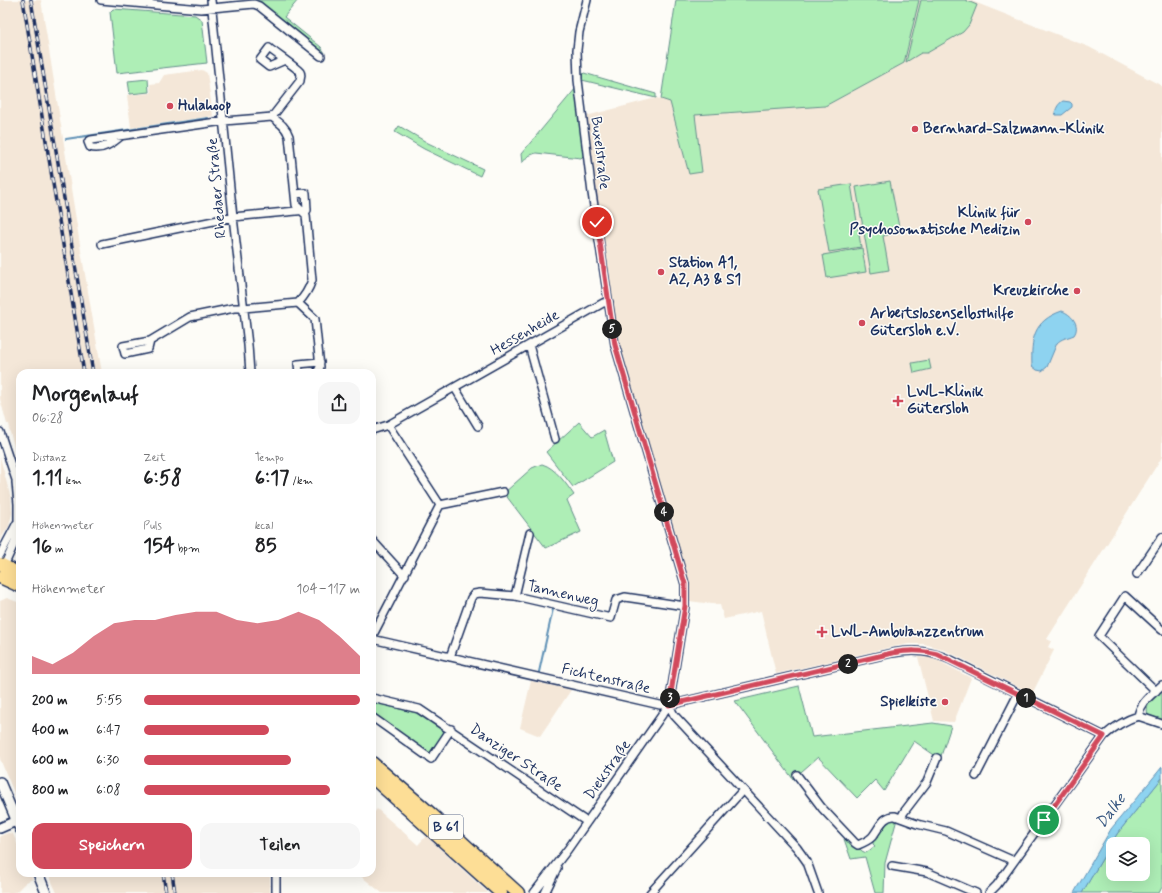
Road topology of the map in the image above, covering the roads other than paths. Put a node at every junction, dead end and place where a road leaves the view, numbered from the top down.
1 (101, 0) edge
2 (212, 0) edge
3 (587, 0) edge
4 (212, 8) junction
5 (321, 56) dead end
6 (285, 60) dead end
7 (272, 117) junction
8 (224, 121) junction
9 (121, 136) dead end
10 (295, 194) junction
11 (301, 210) junction
12 (233, 218) junction
13 (102, 244) dead end
14 (608, 302) junction
15 (298, 303) junction
16 (243, 308) junction
17 (150, 341) dead end
18 (530, 345) junction
19 (320, 362) junction
20 (250, 369) edge
21 (299, 369) edge
22 (319, 369) edge
23 (455, 388) junction
24 (388, 425) junction
25 (478, 426) dead end
26 (376, 429) edge
27 (0, 432) edge
28 (555, 439) dead end
29 (16, 482) edge
30 (503, 492) dead end
31 (440, 505) junction
32 (16, 526) edge
33 (530, 533) dead end
34 (16, 539) edge
35 (1161, 540) edge
36 (376, 544) edge
37 (1, 567) edge
38 (16, 573) edge
39 (1137, 574) dead end
40 (405, 575) junction
41 (16, 582) edge
42 (515, 596) junction
43 (685, 606) junction
44 (376, 629) edge
45 (1162, 630) edge
46 (376, 641) edge
47 (450, 657) junction
48 (1162, 685) edge
49 (1156, 691) junction
50 (1018, 694) junction
51 (376, 699) edge
52 (669, 705) junction
53 (1138, 716) junction
54 (376, 720) edge
55 (1162, 724) edge
56 (451, 730) junction
57 (1104, 736) junction
58 (937, 758) dead end
59 (376, 766) edge
60 (797, 775) dead end
61 (976, 776) dead end
62 (376, 781) edge
63 (0, 782) edge
64 (743, 790) junction
65 (16, 817) edge
66 (901, 818) junction
67 (587, 822) junction
68 (16, 824) edge
69 (0, 828) edge
70 (568, 849) junction
71 (1014, 862) junction
72 (892, 866) dead end
73 (40, 877) edge
74 (276, 877) edge
75 (46, 893) edge
76 (276, 893) edge
77 (501, 893) edge
78 (518, 893) edge
79 (534, 893) edge
80 (545, 893) edge
81 (650, 893) edge
82 (818, 893) edge
83 (976, 893) edge
84 (989, 893) edge

1 - 4 street
2 - 4 street, Rhedaer Straße
3 - 14 street, Buxelstraße
4 - 5 street
4 - 8 street, Rhedaer Straße
6 - 7 street
7 - 8 street
7 - 10 street
8 - 9 street
8 - 12 street, Rhedaer Straße
10 - 11 street
10 - 11 street
11 - 12 street
11 - 15 street
12 - 13 street
12 - 16 street, Rhedaer Straße
14 - 18 street, Hessenheide
14 - 43 street, Buxelstraße
15 - 16 street
15 - 19 street
16 - 17 street
16 - 20 street, Rhedaer Straße
18 - 23 street, Hessenheide
18 - 28 street
19 - 21 street
19 - 22 street
23 - 24 street, Hessenheide
23 - 25 street
24 - 26 street, Hessenheide
24 - 31 street
27 - 29 street
30 - 31 street
31 - 40 street
32 - 37 street
33 - 42 street, Tannenweg
34 - 37 street
35 - 39 street
36 - 40 street
37 - 38 main road
37 - 41 main road
40 - 44 street
42 - 43 street, Tannenweg
42 - 47 street, Tannenweg
43 - 52 street, Buxelstraße
45 - 49 street
46 - 47 street, Fichtenstraße
47 - 52 street, Fichtenstraße
48 - 49 street
49 - 53 street
50 - 52 street
50 - 57 street
50 - 61 street
51 - 56 street, Danziger Straße
52 - 64 street, Fichtenstraße
52 - 67 street, Diekstraße
53 - 55 street
53 - 57 street
54 - 56 street, Danziger Straße
56 - 67 street, Danziger Straße
57 - 71 street
58 - 66 street
59 - 78 main road, B 61
60 - 66 street
62 - 77 main road, B 61
63 - 65 street
64 - 81 street
64 - 82 street, Fichtenstraße
66 - 71 street
67 - 70 street, Diekstraße
68 - 69 street
70 - 79 street, Diekstraße
70 - 80 street, Diekstraße
71 - 84 street
72 - 83 street
73 - 75 street
74 - 76 street

